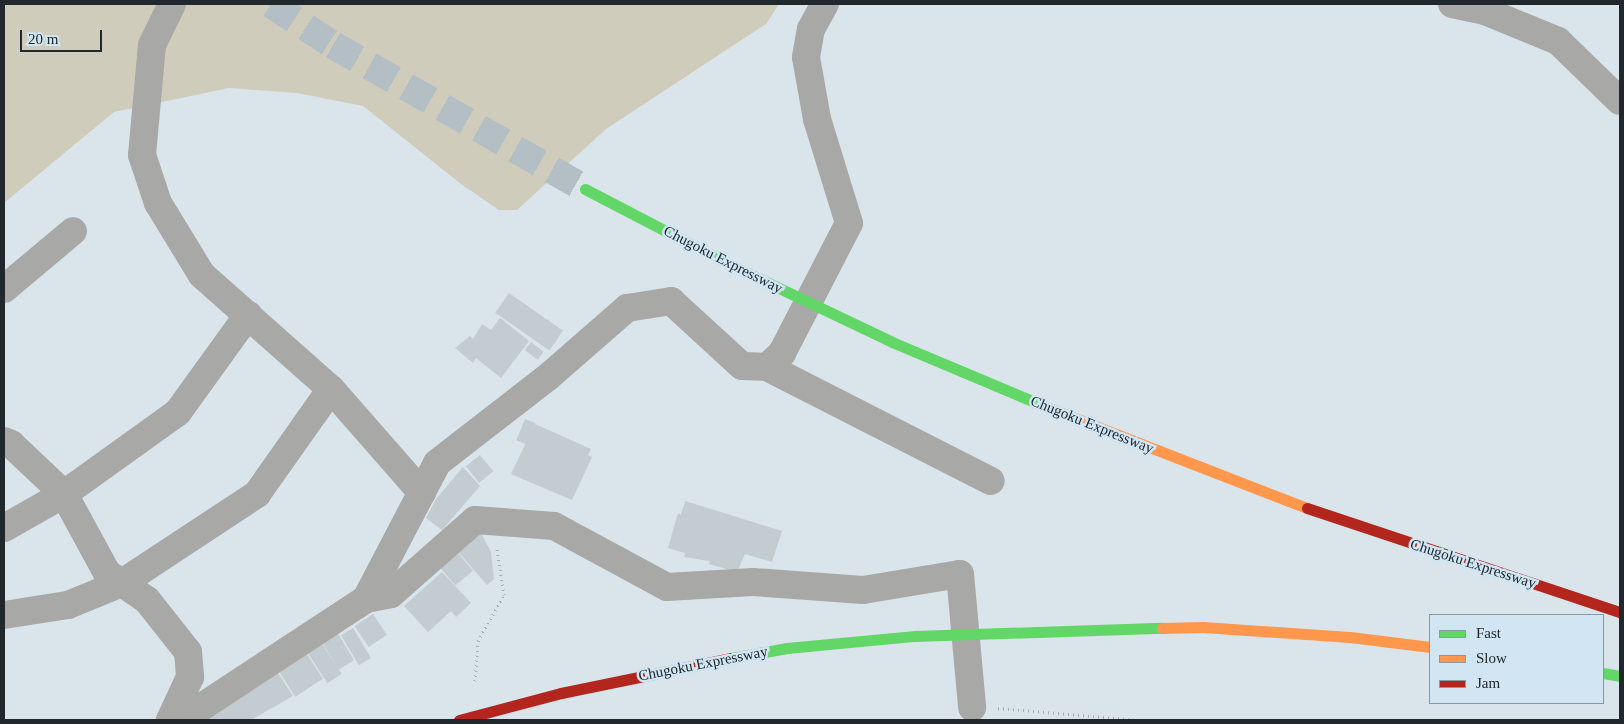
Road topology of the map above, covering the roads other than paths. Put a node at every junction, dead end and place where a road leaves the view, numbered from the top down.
1 (172, 4) edge
2 (825, 4) edge
3 (1452, 4) edge
4 (1620, 101) edge
5 (585, 189) tunnel mouth
6 (73, 231) dead end
7 (4, 289) edge
8 (248, 315) junction
9 (775, 360) junction
10 (331, 389) junction
11 (4, 442) edge
12 (991, 481) dead end
13 (422, 493) junction
14 (64, 494) junction
15 (4, 528) edge
16 (122, 583) junction
17 (366, 599) junction
18 (1620, 612) edge
19 (4, 615) edge
20 (1429, 647) edge
21 (1604, 673) edge
22 (1620, 676) edge
23 (972, 707) road end
24 (170, 720) edge
25 (459, 720) edge

1 - 8 street
2 - 9 street
3 - 4 street
5 - 18 highway, Chugoku Expressway
6 - 7 street
8 - 10 street
8 - 14 street
9 - 12 street
9 - 13 street
10 - 13 street
10 - 16 street
11 - 14 street
13 - 17 street
14 - 15 street
14 - 16 street
16 - 19 street
16 - 24 street
17 - 23 street
17 - 24 street
20 - 25 highway, Chugoku Expressway
21 - 22 highway

